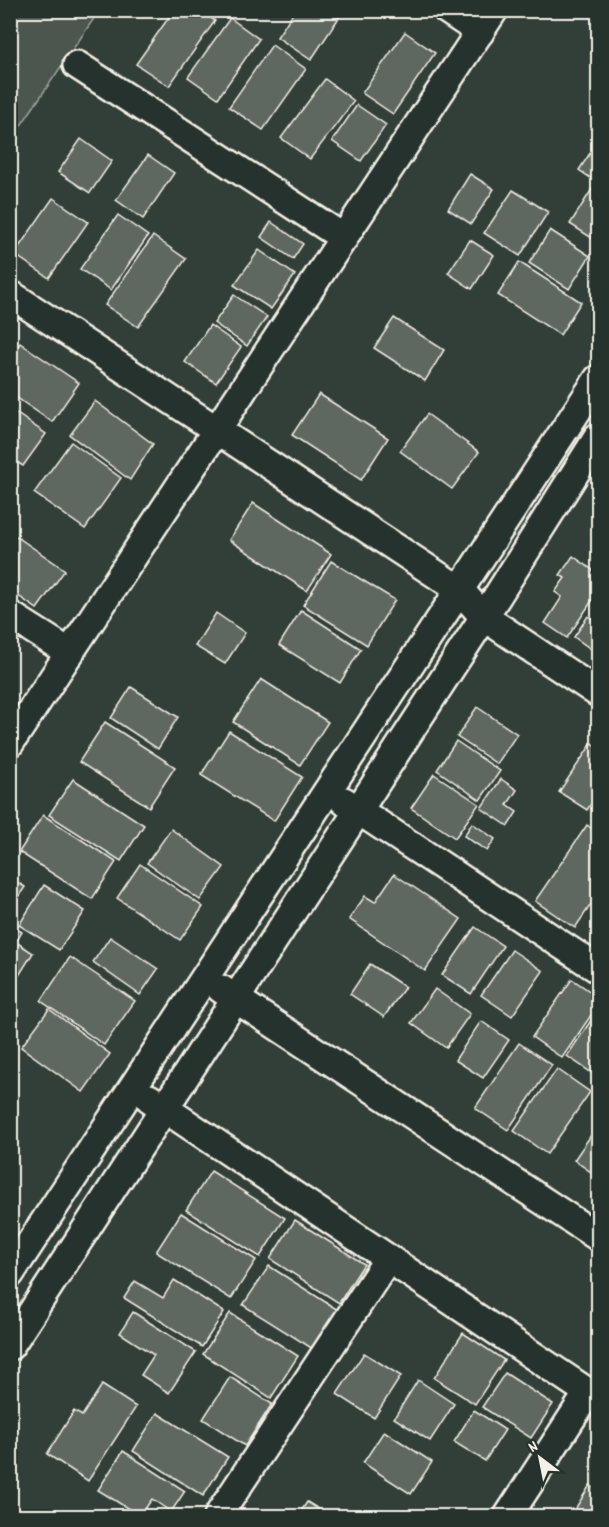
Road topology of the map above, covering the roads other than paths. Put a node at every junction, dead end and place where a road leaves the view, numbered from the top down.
1 (447, 10) edge
2 (487, 21) edge
3 (77, 64) dead end
4 (344, 238) junction
5 (10, 294) edge
6 (598, 379) edge
7 (588, 418) edge
8 (217, 430) junction
9 (598, 437) edge
10 (460, 590) junction
11 (10, 615) edge
12 (484, 617) junction
13 (70, 653) junction
14 (598, 693) edge
15 (10, 744) edge
16 (328, 790) junction
17 (359, 810) junction
18 (598, 969) edge
19 (205, 979) junction
20 (235, 999) junction
21 (133, 1088) junction
22 (164, 1108) junction
23 (598, 1237) edge
24 (388, 1259) junction
25 (10, 1274) edge
26 (10, 1346) edge
27 (593, 1396) edge
28 (218, 1516) edge
29 (508, 1516) edge

1 - 2 street
2 - 4 street
3 - 4 street
4 - 8 street
5 - 8 street
6 - 7 street
7 - 10 street
8 - 10 street
8 - 13 street
9 - 12 street
10 - 12 street
10 - 16 street
11 - 13 street
12 - 14 street
12 - 17 street
13 - 15 street
16 - 17 street
16 - 19 street
17 - 18 street
17 - 20 street
19 - 20 street
19 - 21 street
20 - 22 street
20 - 23 street
21 - 22 street
21 - 25 street
22 - 24 street
22 - 26 street
24 - 27 street
24 - 28 street
27 - 29 street

